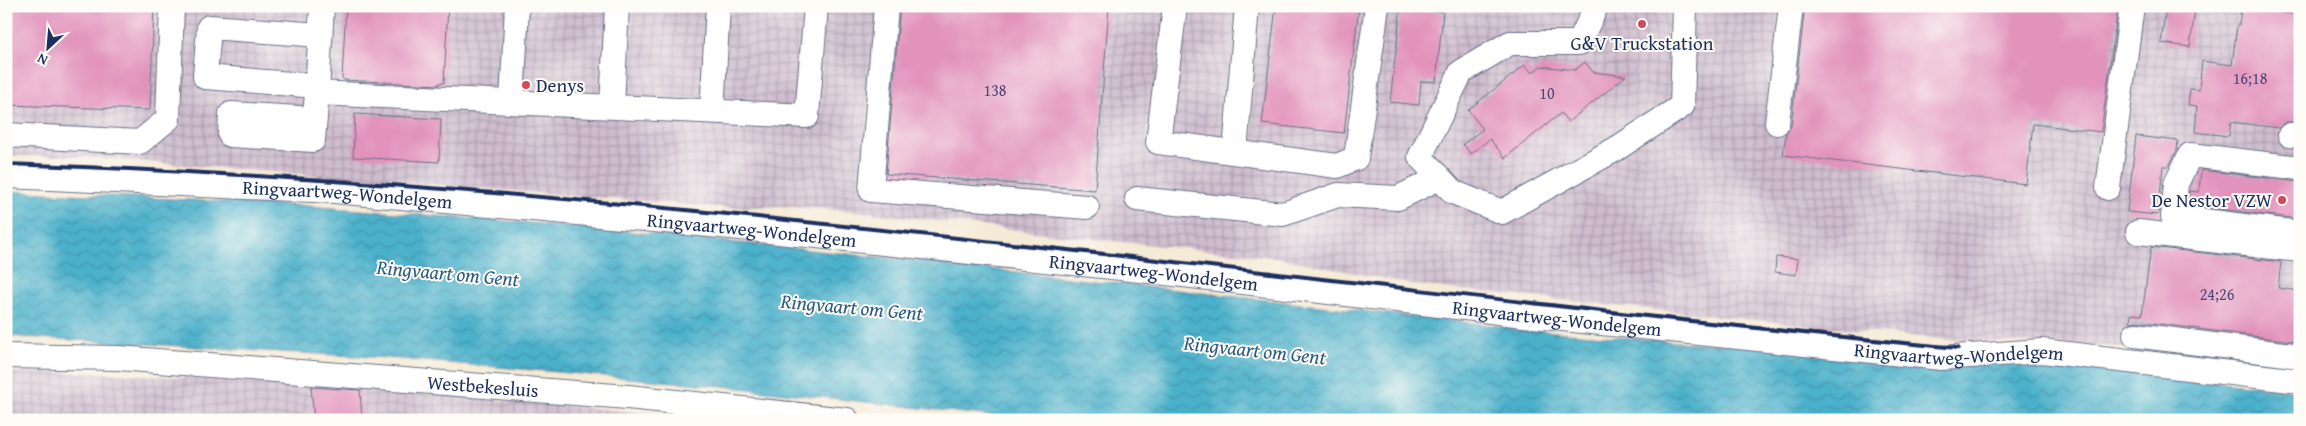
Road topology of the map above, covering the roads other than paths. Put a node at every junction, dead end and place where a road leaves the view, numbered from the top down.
1 (172, 6) edge
2 (322, 6) edge
3 (517, 6) edge
4 (617, 6) edge
5 (718, 6) edge
6 (816, 6) edge
7 (886, 6) edge
8 (1175, 6) edge
9 (1247, 6) edge
10 (1376, 6) edge
11 (1685, 6) edge
12 (1791, 6) edge
13 (2132, 6) edge
14 (1594, 8) edge
15 (320, 35) junction
16 (317, 90) junction
17 (512, 102) junction
18 (612, 106) junction
19 (712, 111) junction
20 (315, 119) dead end
21 (1777, 123) dead end
22 (6, 135) edge
23 (1235, 152) junction
24 (2300, 168) edge
25 (6, 176) edge
26 (1439, 178) junction
27 (2108, 188) dead end
28 (1138, 199) dead end
29 (1087, 207) dead end
30 (2138, 232) dead end
31 (2300, 234) edge
32 (2300, 250) edge
33 (2135, 335) dead end
34 (6, 356) edge
35 (2300, 356) edge
36 (2300, 381) edge
37 (847, 420) edge

1 - 22 street
2 - 15 street
3 - 17 street
4 - 18 street
5 - 19 street
6 - 19 street
7 - 29 street
8 - 23 street
9 - 23 street
10 - 23 street
11 - 26 street
12 - 21 street
13 - 27 street
14 - 26 street
15 - 16 street
15 - 16 street
16 - 17 street
16 - 20 street
17 - 18 street
18 - 19 street
24 - 31 street
25 - 36 street, Ringvaartweg-Wondelgem
26 - 28 street
30 - 32 street
33 - 35 street
34 - 37 street, Westbekesluis

